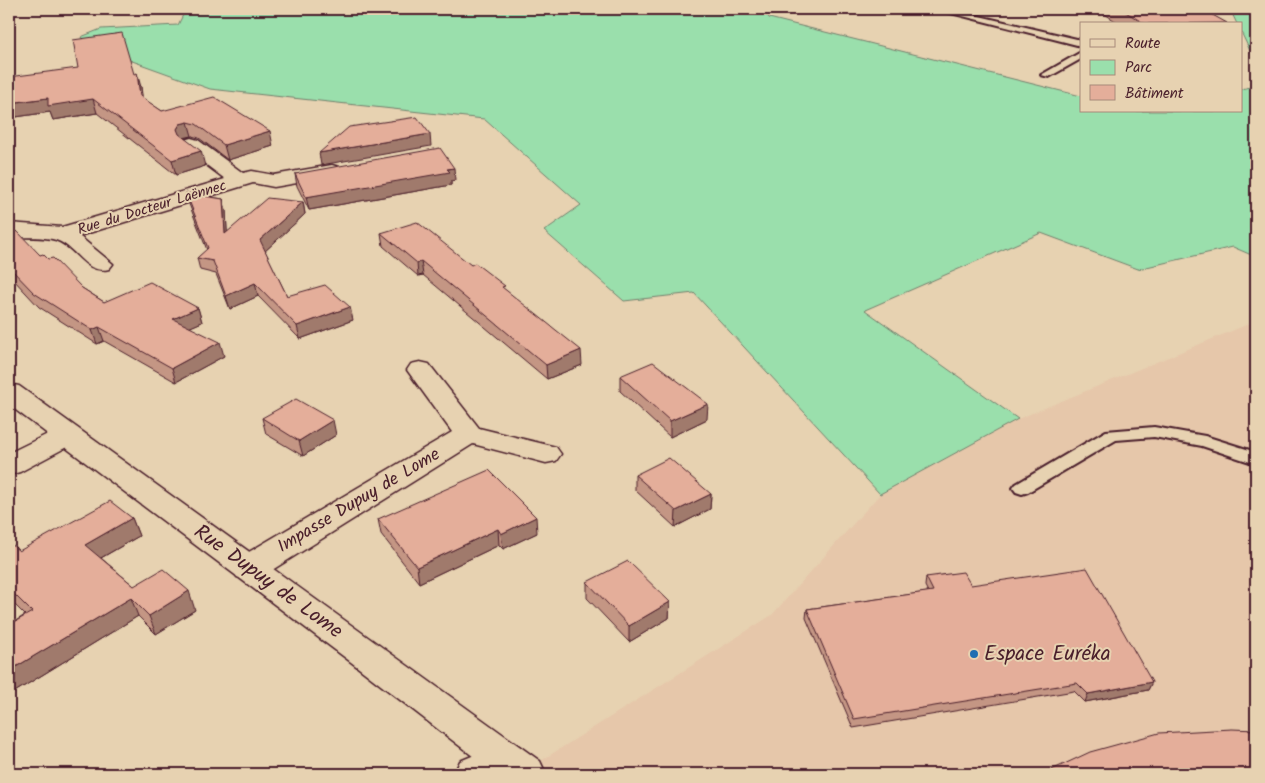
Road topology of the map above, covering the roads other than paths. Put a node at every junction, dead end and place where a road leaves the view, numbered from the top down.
1 (939, 9) edge
2 (1080, 43) edge
3 (1080, 57) edge
4 (1046, 75) dead end
5 (191, 144) edge
6 (353, 167) edge
7 (241, 181) junction
8 (9, 230) edge
9 (63, 234) junction
10 (101, 264) dead end
11 (420, 370) dead end
12 (9, 392) edge
13 (469, 434) junction
14 (68, 436) junction
15 (546, 454) dead end
16 (1256, 458) edge
17 (9, 465) edge
18 (1022, 488) dead end
19 (249, 568) junction
20 (502, 769) edge

1 - 2 lane
3 - 4 lane
5 - 7 street, Rue du Docteur Laënnec
6 - 7 street, Rue du Docteur Laënnec
7 - 9 street, Rue du Docteur Laënnec
8 - 9 street, Rue du Docteur Laënnec
9 - 10 street, Rue du Docteur Laënnec
11 - 13 street
12 - 14 street, Rue Dupuy de Lome
13 - 15 street
13 - 19 street, Impasse Dupuy de Lome
14 - 17 street
14 - 19 street, Rue Dupuy de Lome
16 - 18 lane
19 - 20 street, Rue Dupuy de Lome

